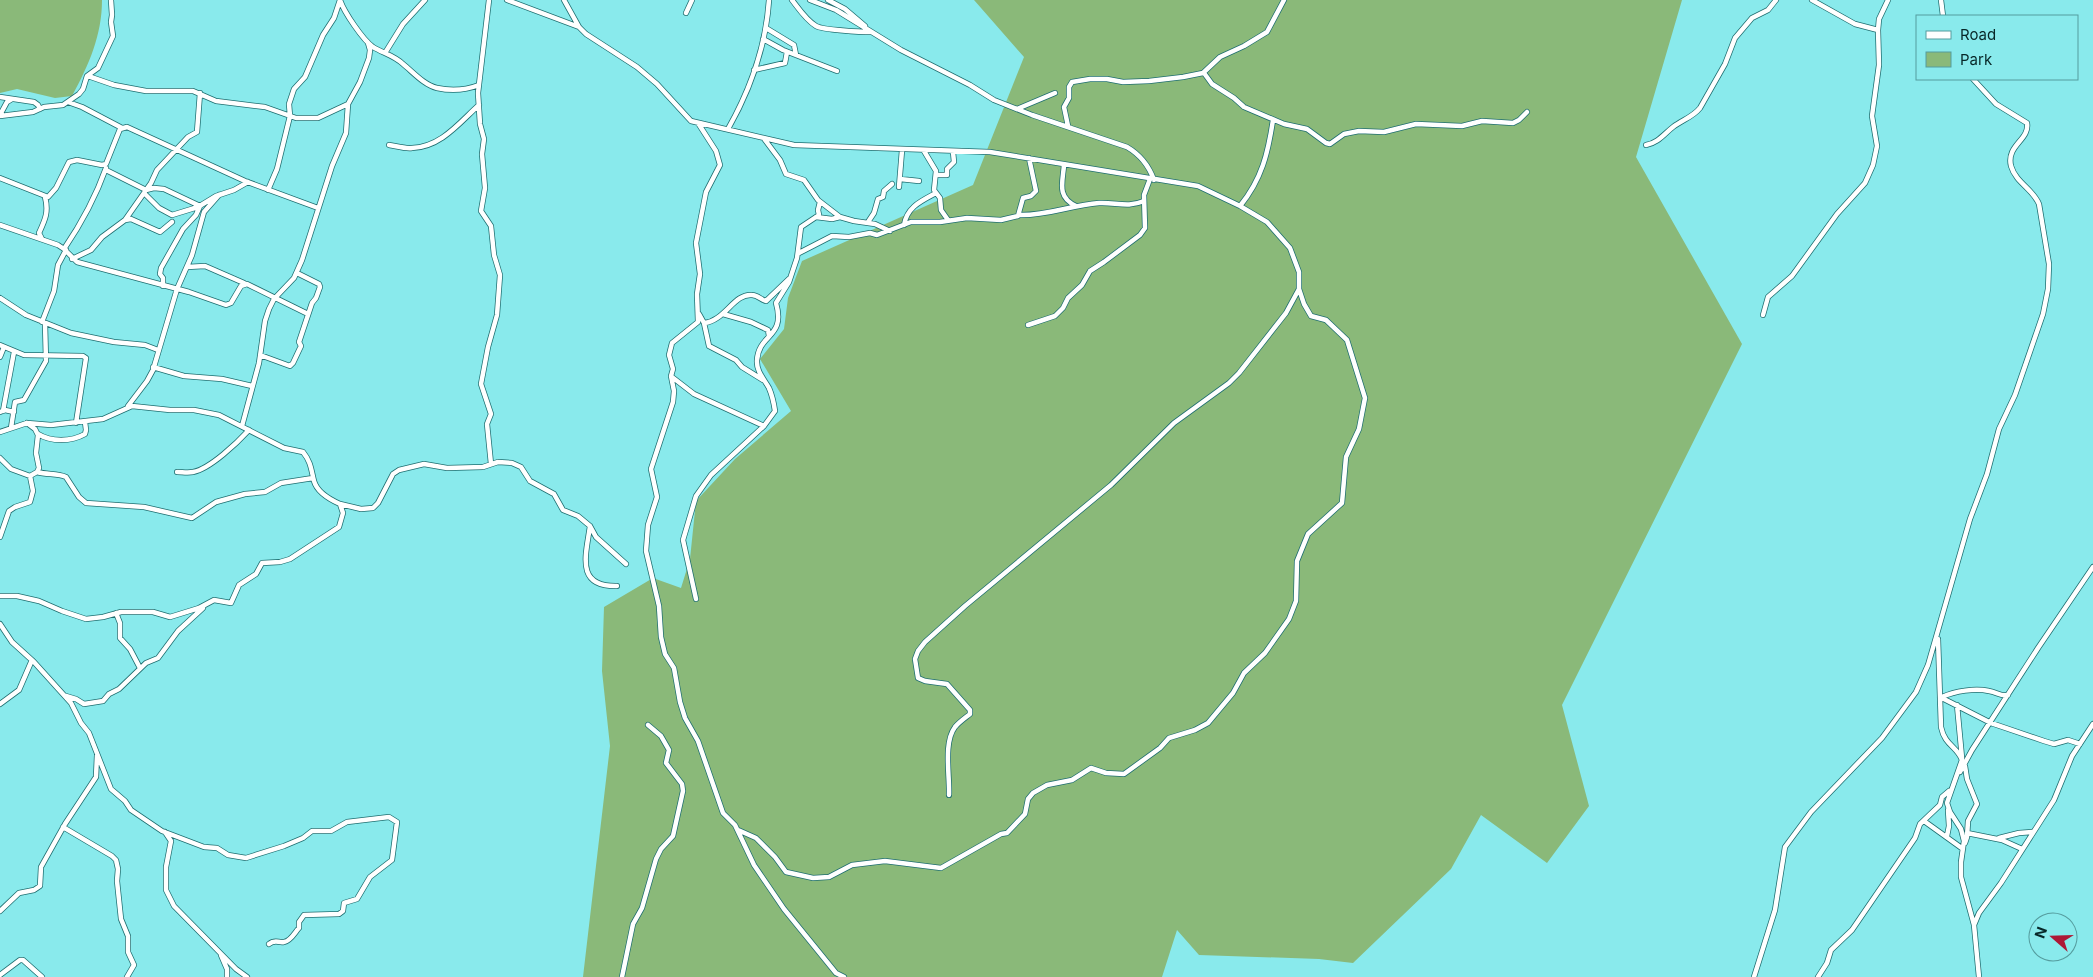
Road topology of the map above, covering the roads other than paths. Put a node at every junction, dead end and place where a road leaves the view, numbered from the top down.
1 (110, 0) edge
2 (340, 0) edge
3 (425, 0) edge
4 (489, 0) edge
5 (507, 0) edge
6 (564, 0) edge
7 (692, 0) edge
8 (769, 0) edge
9 (792, 0) edge
10 (810, 0) edge
11 (828, 0) edge
12 (1284, 0) edge
13 (1776, 0) edge
14 (1812, 0) edge
15 (1888, 0) edge
16 (1941, 0) edge
17 (686, 13) dead end
18 (1943, 15) edge
19 (579, 27) junction
20 (766, 28) junction
21 (1878, 30) junction
22 (874, 33) junction
23 (763, 39) junction
24 (368, 43) junction
25 (788, 52) junction
26 (386, 53) junction
27 (796, 55) junction
28 (754, 70) junction
29 (837, 71) dead end
30 (1204, 73) junction
31 (88, 76) junction
32 (1974, 80) edge
33 (479, 86) junction
34 (200, 93) junction
35 (1055, 93) dead end
36 (0, 97) edge
37 (12, 99) junction
38 (68, 102) junction
39 (348, 104) junction
40 (479, 106) junction
41 (40, 109) junction
42 (1017, 109) junction
43 (1527, 112) dead end
44 (0, 116) edge
45 (290, 116) junction
46 (1274, 120) junction
47 (698, 123) junction
48 (1068, 126) junction
49 (122, 128) junction
50 (728, 128) junction
51 (766, 140) junction
52 (1646, 144) dead end
53 (389, 145) dead end
54 (176, 148) junction
55 (902, 150) junction
56 (924, 151) junction
57 (953, 152) junction
58 (109, 155) junction
59 (1029, 158) junction
60 (1064, 165) junction
61 (106, 170) junction
62 (936, 175) junction
63 (0, 178) edge
64 (900, 179) junction
65 (1152, 179) junction
66 (919, 181) dead end
67 (248, 182) junction
68 (892, 184) dead end
69 (899, 187) dead end
70 (268, 190) junction
71 (145, 191) junction
72 (936, 193) junction
73 (219, 195) junction
74 (45, 197) junction
75 (1144, 201) junction
76 (820, 202) junction
77 (200, 206) junction
78 (1076, 206) junction
79 (1240, 206) junction
80 (318, 208) junction
81 (1018, 215) junction
82 (816, 217) junction
83 (840, 217) junction
84 (124, 220) junction
85 (948, 220) junction
86 (172, 222) dead end
87 (868, 222) junction
88 (0, 225) edge
89 (904, 225) junction
90 (890, 231) junction
91 (43, 240) junction
92 (65, 250) junction
93 (799, 253) junction
94 (72, 259) junction
95 (187, 267) junction
96 (297, 273) junction
97 (791, 276) junction
98 (244, 283) junction
99 (164, 286) junction
100 (177, 289) junction
101 (1299, 289) junction
102 (276, 296) junction
103 (1, 300) edge
104 (699, 313) junction
105 (308, 314) junction
106 (723, 314) junction
107 (1763, 315) dead end
108 (43, 322) junction
109 (704, 323) junction
110 (1028, 325) dead end
111 (770, 336) junction
112 (2, 346) edge
113 (158, 350) junction
114 (14, 352) junction
115 (260, 355) junction
116 (46, 356) junction
117 (0, 357) edge
118 (153, 367) junction
119 (672, 377) junction
120 (764, 381) junction
121 (252, 386) junction
122 (127, 407) junction
123 (2, 411) edge
124 (14, 412) junction
125 (85, 422) junction
126 (27, 423) junction
127 (76, 423) junction
128 (242, 426) junction
129 (764, 426) junction
130 (12, 428) junction
131 (250, 430) junction
132 (0, 432) edge
133 (38, 434) junction
134 (0, 458) edge
135 (491, 464) junction
136 (37, 472) junction
137 (177, 472) dead end
138 (30, 476) junction
139 (313, 478) junction
140 (339, 504) junction
141 (590, 526) junction
142 (0, 537) edge
143 (626, 564) dead end
144 (2093, 567) edge
145 (617, 586) dead end
146 (0, 596) edge
147 (696, 599) dead end
148 (205, 605) junction
149 (116, 613) junction
150 (0, 624) edge
151 (1939, 631) junction
152 (32, 660) junction
153 (140, 668) junction
154 (2009, 694) junction
155 (66, 696) junction
156 (1941, 697) junction
157 (0, 704) edge
158 (1956, 705) junction
159 (1991, 723) junction
160 (648, 724) dead end
161 (2093, 724) edge
162 (2080, 744) junction
163 (97, 753) junction
164 (1963, 762) junction
165 (1950, 790) junction
166 (949, 795) dead end
167 (1948, 808) junction
168 (1924, 820) junction
169 (63, 827) junction
170 (738, 830) junction
171 (164, 831) junction
172 (2032, 832) junction
173 (1968, 833) junction
174 (1947, 836) junction
175 (1993, 838) junction
176 (1963, 848) junction
177 (2022, 849) junction
178 (0, 911) edge
179 (1974, 925) junction
180 (268, 944) dead end
181 (221, 954) junction
182 (0, 975) edge
183 (42, 977) edge
184 (127, 977) edge
185 (227, 977) edge
186 (247, 977) edge
187 (622, 977) edge
188 (844, 977) edge
189 (1754, 977) edge
190 (1818, 977) edge
191 (1979, 977) edge

1 - 31 street
2 - 24 street
2 - 45 street
3 - 26 street
4 - 33 street
5 - 19 street
6 - 19 street
7 - 17 street
8 - 20 street
9 - 22 street
10 - 22 street
11 - 22 street
12 - 30 street
13 - 52 street
14 - 21 street
15 - 21 street
16 - 18 street
19 - 47 street
20 - 23 street
20 - 27 street
21 - 107 street
22 - 42 street
23 - 25 street
23 - 28 street
24 - 26 street
24 - 39 street
25 - 27 street
25 - 28 street
26 - 33 street
27 - 29 street
28 - 50 street
30 - 46 street
30 - 48 street
31 - 34 street
31 - 38 street
32 - 151 street
33 - 40 street
34 - 45 street
34 - 54 street
35 - 42 street
36 - 37 street
37 - 41 street
37 - 44 street
38 - 41 street
38 - 49 street
39 - 45 street
39 - 80 street
40 - 53 street
40 - 135 street
41 - 44 street
42 - 48 street
43 - 46 street
45 - 70 street
46 - 79 street
47 - 50 street
47 - 104 street
48 - 65 street
49 - 54 street
49 - 58 street
50 - 51 street
51 - 55 street
51 - 76 street
54 - 67 street
54 - 71 street
55 - 56 street
55 - 64 street
56 - 57 street
56 - 62 street
57 - 59 street
57 - 62 street
58 - 61 street
58 - 74 street
59 - 60 street
59 - 81 street
60 - 65 street
60 - 78 street
61 - 71 street
61 - 92 street
62 - 72 street
63 - 74 street
64 - 66 street
64 - 69 street
65 - 75 street
65 - 79 street
67 - 70 street
67 - 73 street
68 - 87 street
70 - 80 street
71 - 77 street
71 - 77 street
71 - 84 street
72 - 85 street
72 - 89 street
73 - 77 street
73 - 95 street
74 - 91 street
75 - 78 street
75 - 110 street
76 - 82 street
76 - 83 street
77 - 99 street
78 - 81 street
79 - 101 street
80 - 96 street
81 - 85 street
82 - 83 street
82 - 93 street
83 - 87 street
84 - 86 street
84 - 94 street
85 - 89 street
87 - 90 street
88 - 91 street
89 - 90 street
90 - 93 street
91 - 92 street
92 - 94 street
92 - 108 street
93 - 97 street
94 - 99 street
95 - 98 street
95 - 100 street
96 - 102 street
96 - 105 street
97 - 106 street
97 - 111 street
98 - 100 street
98 - 102 street
99 - 100 street
100 - 113 street
101 - 166 street
101 - 170 street
102 - 105 street
102 - 115 street
103 - 108 street
104 - 109 street
104 - 119 street
105 - 115 street
106 - 109 street
106 - 111 street
108 - 113 street
108 - 116 street
109 - 120 street
111 - 120 street
112 - 114 street
112 - 117 street
113 - 118 street
114 - 116 street
114 - 123 street
115 - 121 street
116 - 124 street
116 - 127 street
118 - 121 street
118 - 122 street
119 - 129 street
119 - 170 street
120 - 129 street
121 - 128 street
122 - 125 street
122 - 128 street
123 - 124 street
124 - 130 street
125 - 127 street
125 - 133 street
126 - 127 street
126 - 130 street
126 - 133 street
128 - 131 street
129 - 147 street
130 - 132 street
131 - 137 street
131 - 139 street
133 - 136 street
134 - 138 street
135 - 140 street
135 - 141 street
136 - 138 street
136 - 139 street
138 - 142 street
139 - 140 street
140 - 148 street
141 - 143 street
141 - 145 street
144 - 154 street
146 - 149 street
148 - 149 street
148 - 153 street
149 - 153 street
150 - 152 street
151 - 156 street
151 - 189 street
152 - 155 street
152 - 157 street
153 - 155 street
154 - 156 street
154 - 159 street
155 - 163 street
156 - 158 street
156 - 164 street
158 - 159 street
158 - 164 street
159 - 162 street
159 - 164 street
160 - 187 street
161 - 162 street
162 - 172 street
163 - 169 street
163 - 171 street
164 - 165 street
164 - 173 street
165 - 167 street
165 - 168 street
167 - 174 street
167 - 176 street
168 - 174 street
168 - 190 street
169 - 178 street
169 - 184 street
170 - 188 street
171 - 180 street
171 - 181 street
172 - 175 street
172 - 177 street
173 - 175 street
173 - 176 street
174 - 176 street
175 - 177 street
176 - 179 street
177 - 179 street
179 - 191 street
181 - 185 street
181 - 186 street
182 - 183 street

